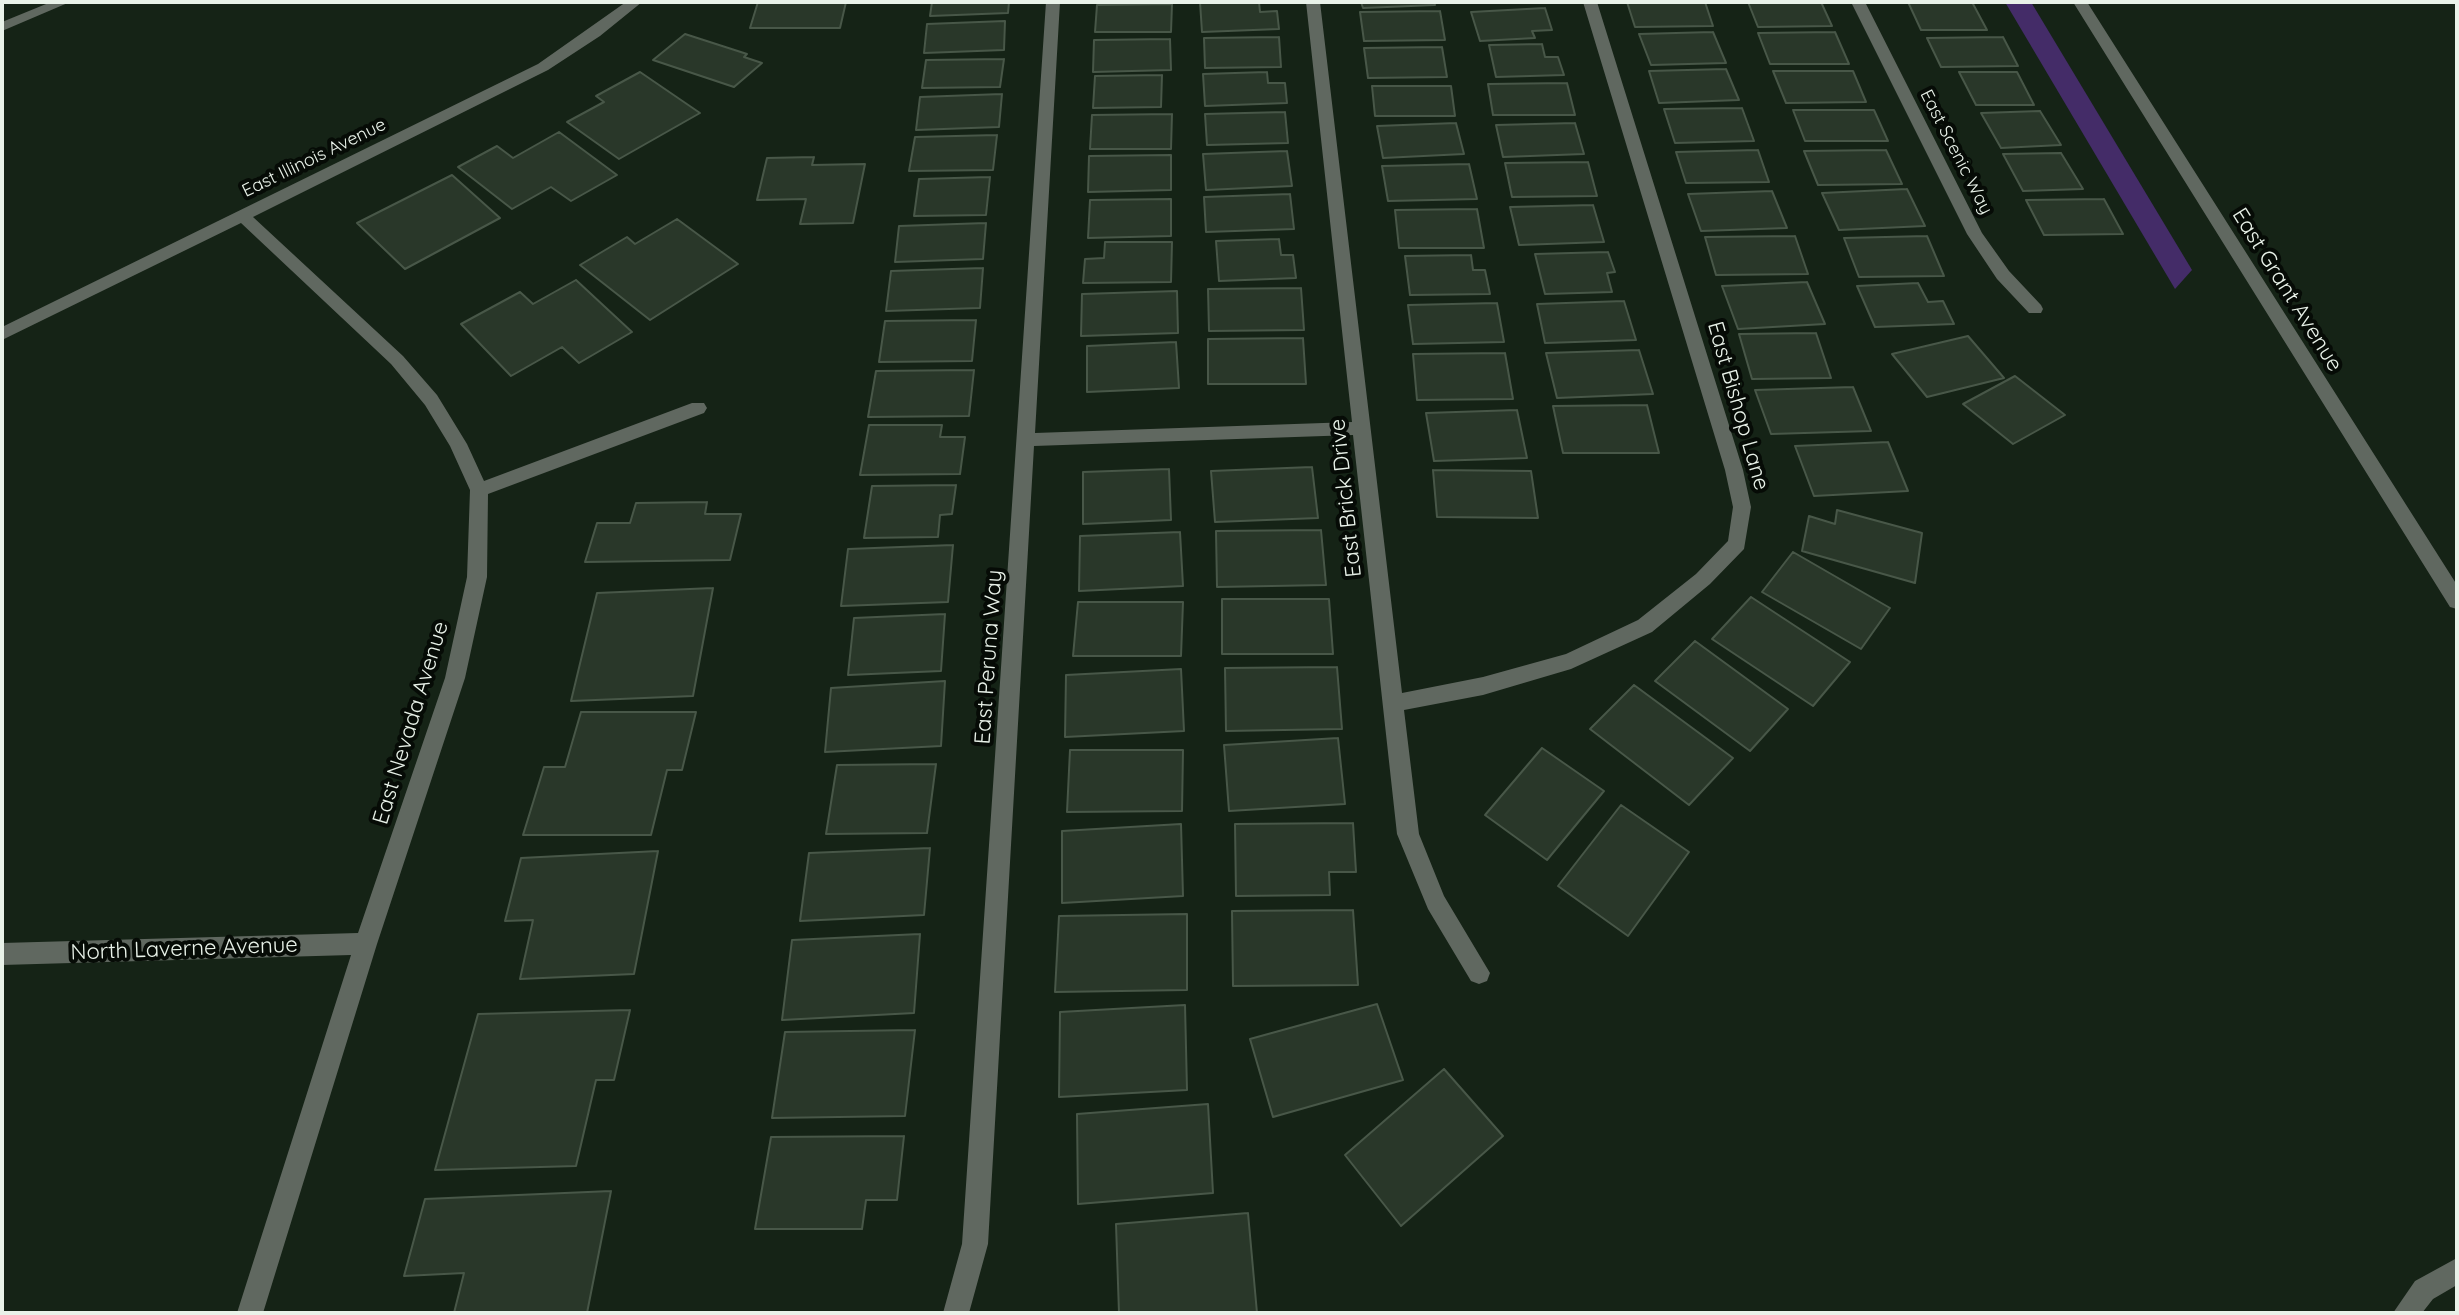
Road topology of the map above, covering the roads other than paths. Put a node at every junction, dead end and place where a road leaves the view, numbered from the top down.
1 (63, 2) edge
2 (635, 2) edge
3 (1053, 2) edge
4 (1313, 2) edge
5 (1590, 2) edge
6 (1858, 2) edge
7 (2080, 2) edge
8 (2, 27) edge
9 (243, 216) junction
10 (2035, 309) dead end
11 (2, 334) edge
12 (698, 408) dead end
13 (1363, 428) junction
14 (1027, 440) junction
15 (479, 490) junction
16 (2457, 601) edge
17 (1392, 704) junction
18 (366, 944) junction
19 (2, 954) edge
20 (1479, 973) dead end
21 (2457, 1271) edge
22 (250, 1313) edge
23 (956, 1313) edge
24 (2406, 1313) edge

1 - 8 street
2 - 9 street, East Illinois Avenue
3 - 14 street, East Peruna Way
4 - 13 street, East Brick Drive
5 - 17 street, East Bishop Lane
6 - 10 street, East Scenic Way
7 - 16 street, East Grant Avenue
9 - 11 street, East Illinois Avenue
9 - 15 street, East Nevada Avenue
12 - 15 street
13 - 14 street
13 - 17 street, East Brick Drive
14 - 23 street, East Peruna Way
15 - 18 street, East Nevada Avenue
17 - 20 street, East Brick Drive
18 - 19 street, North Laverne Avenue
18 - 22 street, East Nevada Avenue
21 - 24 street

